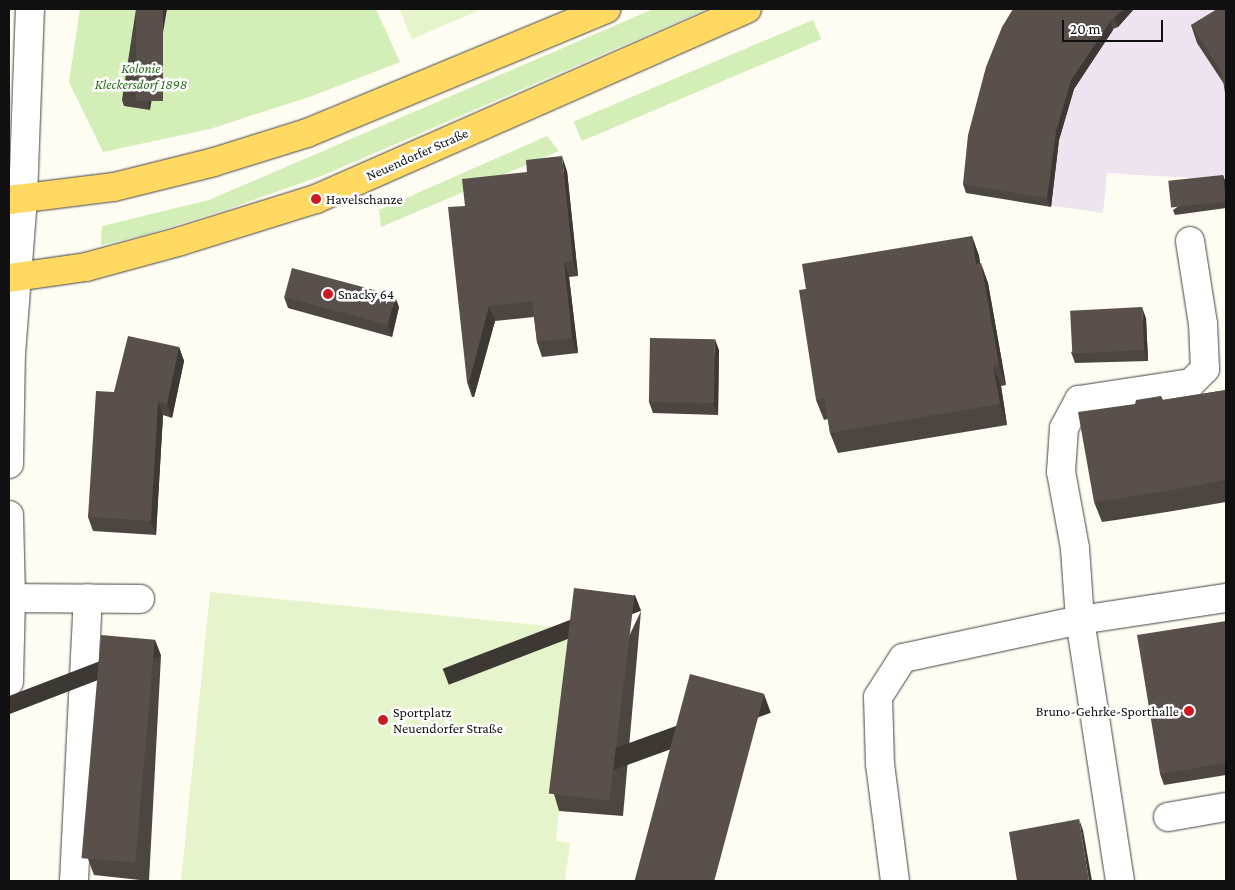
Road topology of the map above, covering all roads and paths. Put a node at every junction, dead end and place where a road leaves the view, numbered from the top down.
1 (30, 9) edge
2 (606, 9) edge
3 (747, 9) edge
4 (16, 199) edge
5 (1190, 241) dead end
6 (13, 278) edge
7 (1226, 377) edge
8 (1191, 383) junction
9 (9, 464) edge
10 (9, 515) edge
11 (11, 598) junction
12 (88, 598) junction
13 (1226, 598) edge
14 (140, 599) dead end
15 (1080, 620) junction
16 (9, 665) edge
17 (1226, 807) edge
18 (1168, 817) dead end
19 (887, 878) edge
20 (74, 881) edge
21 (1120, 881) edge

1 - 4 street
2 - 4 main road
3 - 6 main road, Neuendorfer Straße
4 - 6 street
5 - 8 street
6 - 9 street
7 - 8 street
8 - 15 street
10 - 11 street
11 - 12 street
11 - 16 street
12 - 14 street
12 - 20 street
13 - 15 street
15 - 19 street
15 - 21 street
17 - 18 street

